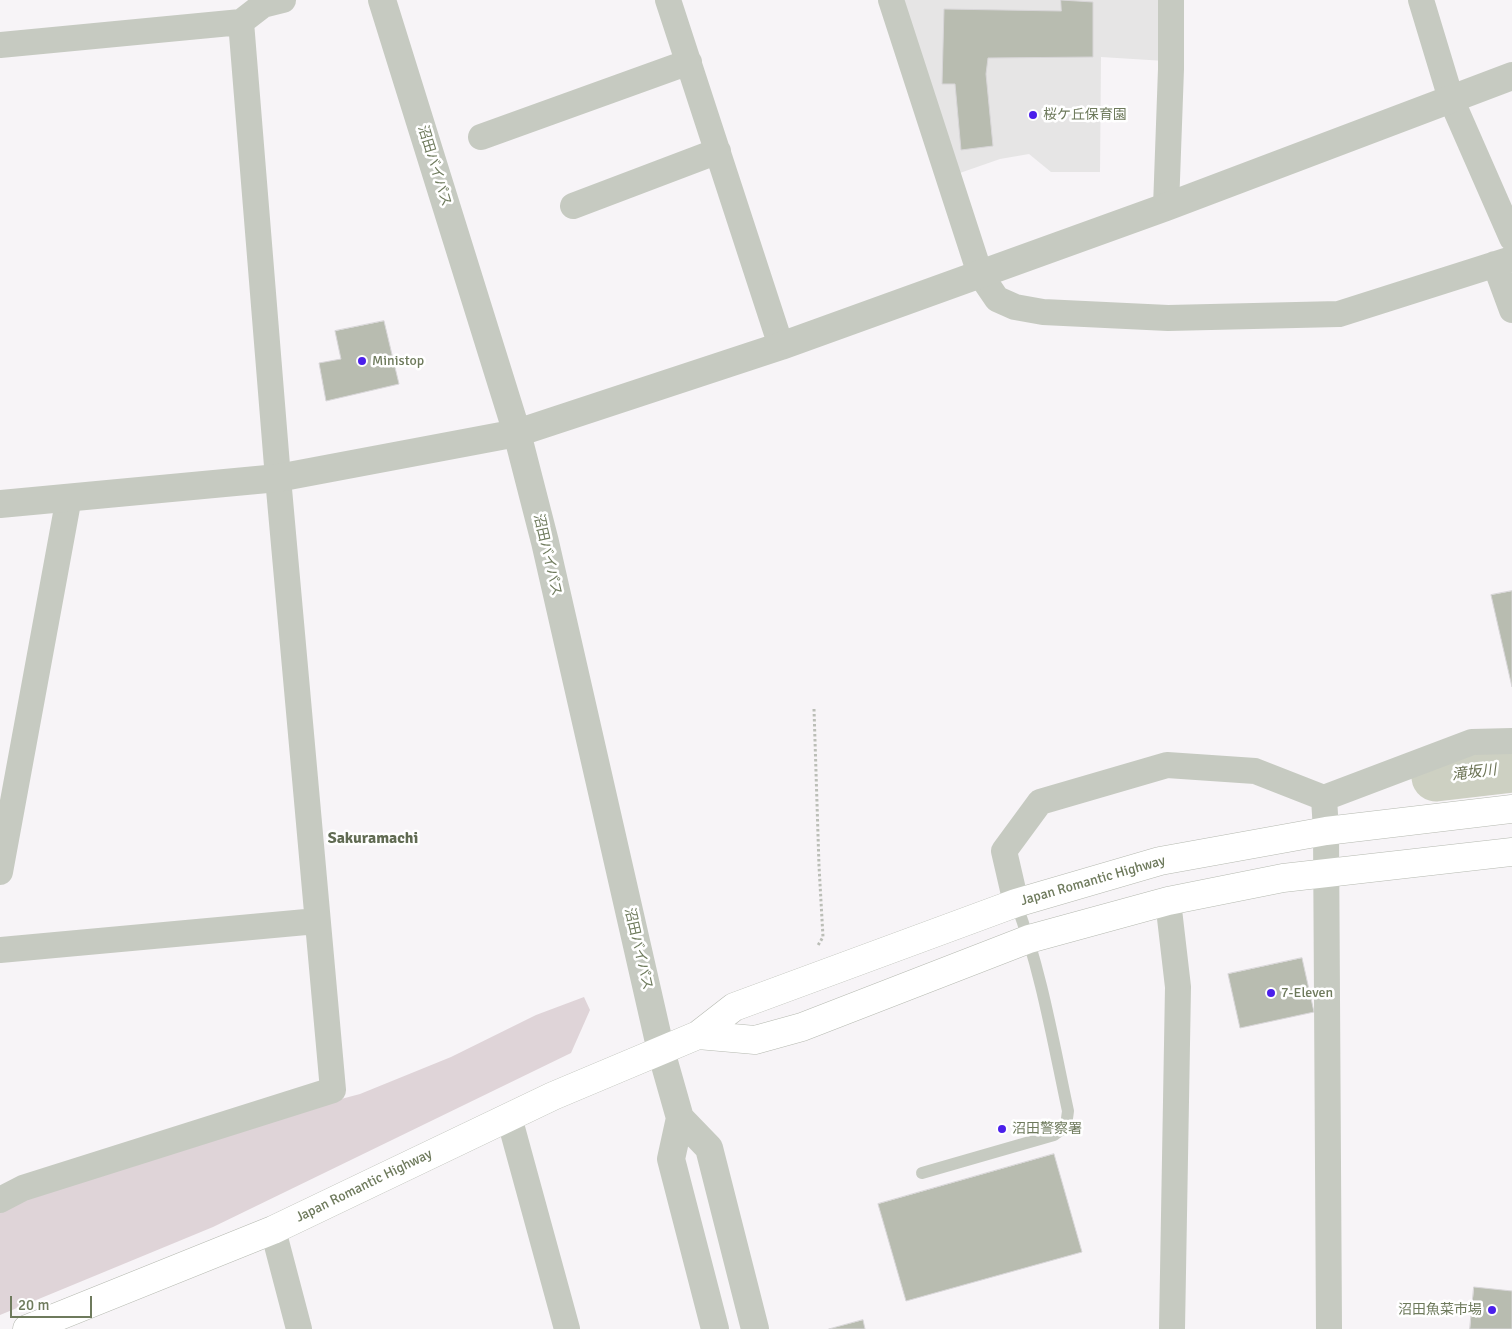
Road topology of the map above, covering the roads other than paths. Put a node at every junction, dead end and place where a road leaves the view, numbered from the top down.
1 (283, 0) edge
2 (382, 0) edge
3 (668, 0) edge
4 (891, 0) edge
5 (1171, 0) edge
6 (1421, 0) edge
7 (241, 22) junction
8 (0, 45) edge
9 (689, 62) junction
10 (1512, 76) edge
11 (1451, 99) junction
12 (481, 137) dead end
13 (718, 151) junction
14 (573, 206) dead end
15 (1166, 207) junction
16 (1512, 238) edge
17 (1504, 261) edge
18 (980, 274) junction
19 (1512, 310) edge
20 (781, 346) junction
21 (517, 433) junction
22 (278, 478) junction
23 (69, 497) junction
24 (0, 504) edge
25 (1512, 741) edge
26 (1324, 798) junction
27 (1512, 810) edge
28 (1326, 831) junction
29 (1512, 852) edge
30 (0, 872) edge
31 (1325, 873) junction
32 (1168, 901) junction
33 (1016, 903) junction
34 (317, 921) junction
35 (1029, 939) junction
36 (0, 950) edge
37 (698, 1036) junction
38 (661, 1051) junction
39 (509, 1117) junction
40 (680, 1118) junction
41 (922, 1173) dead end
42 (0, 1200) edge
43 (272, 1230) junction
44 (27, 1329) edge
45 (299, 1329) edge
46 (568, 1329) edge
47 (715, 1329) edge
48 (755, 1329) edge
49 (1172, 1329) edge
50 (1329, 1329) edge

1 - 7 street
2 - 21 street, 沼田バイパス
3 - 9 street
4 - 18 street
5 - 15 street
6 - 11 street
7 - 8 street
7 - 22 street
9 - 12 street
9 - 13 street
10 - 11 street
11 - 15 street
11 - 16 street
13 - 14 street
13 - 20 street
15 - 18 street
17 - 18 street
17 - 19 street
18 - 20 street
20 - 21 street
21 - 22 street
21 - 38 street, 沼田バイパス
22 - 23 street
22 - 34 street
23 - 24 street
23 - 30 street
25 - 26 street
26 - 28 street
26 - 33 street
27 - 28 highway, Japan Romantic Highway
28 - 31 street
28 - 33 highway, Japan Romantic Highway
29 - 31 highway, Japan Romantic Highway
31 - 32 highway, Japan Romantic Highway
31 - 50 street
32 - 35 highway, Japan Romantic Highway
32 - 49 street
33 - 35 lane
33 - 37 highway, Japan Romantic Highway
34 - 36 street
34 - 42 street
35 - 37 highway, Japan Romantic Highway
35 - 41 lane
37 - 38 highway, Japan Romantic Highway
38 - 39 highway, Japan Romantic Highway
38 - 40 street, 沼田バイパス
39 - 43 highway, Japan Romantic Highway
39 - 46 street
40 - 47 street, 沼田バイパス
40 - 48 street, 沼田バイパス
43 - 44 highway, Japan Romantic Highway
43 - 45 street

